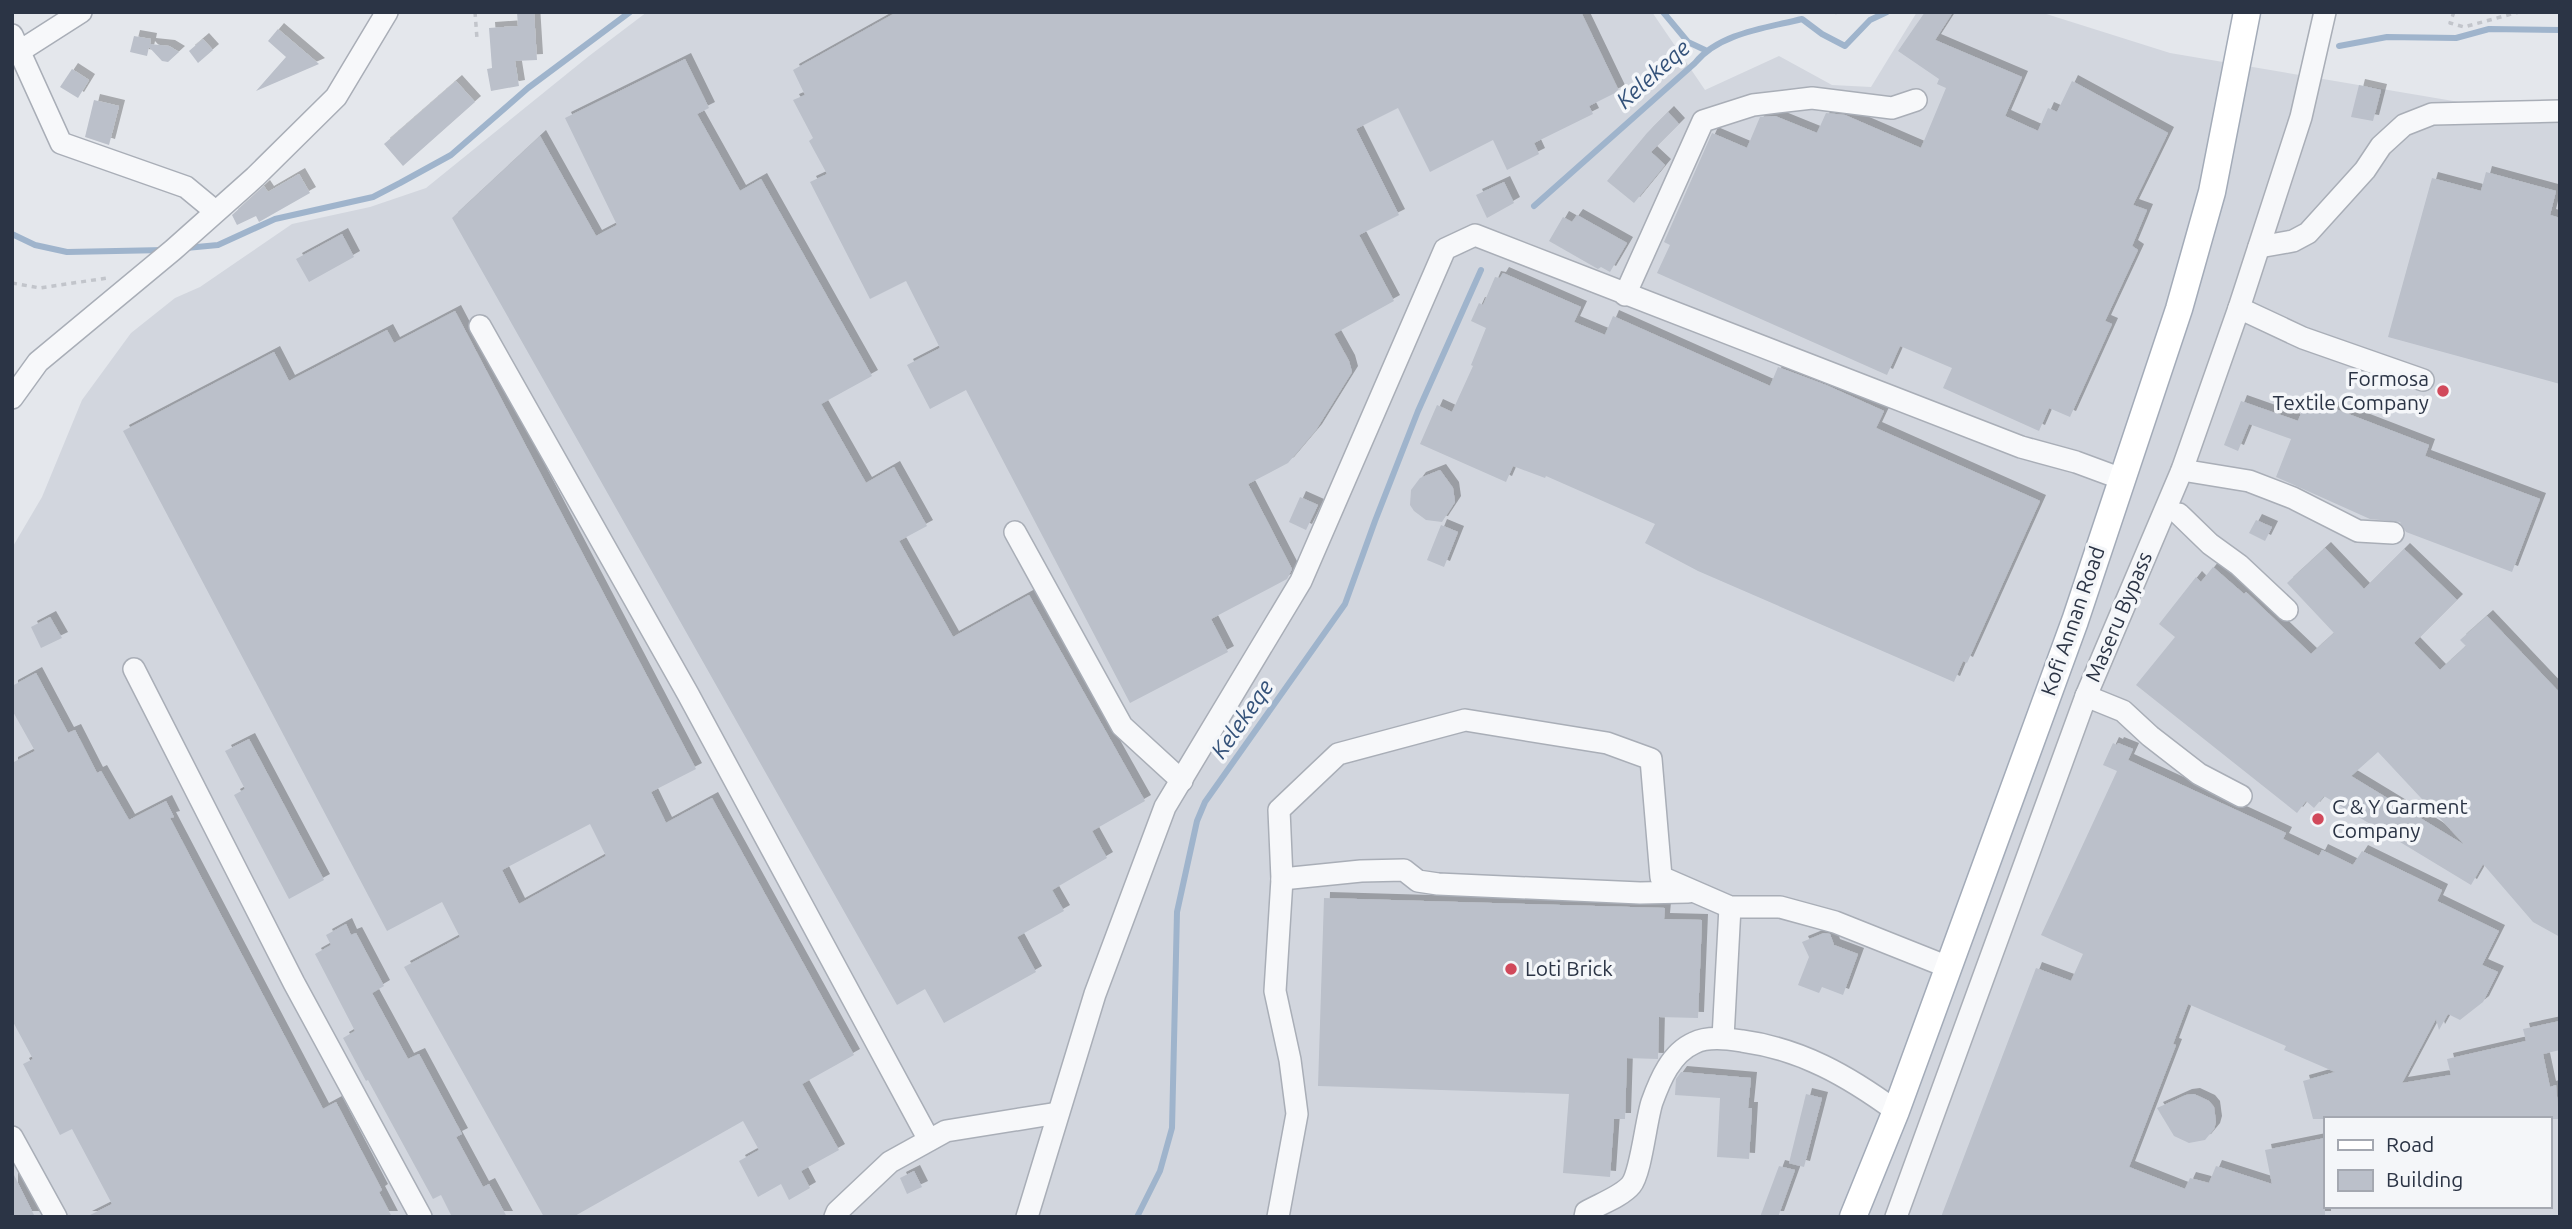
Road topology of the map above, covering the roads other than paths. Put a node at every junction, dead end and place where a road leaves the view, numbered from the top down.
1 (81, 12) edge
2 (387, 12) edge
3 (2247, 12) edge
4 (2325, 12) edge
5 (16, 43) edge
6 (1916, 100) dead end
7 (2560, 111) edge
8 (215, 211) junction
9 (2259, 247) junction
10 (1625, 295) junction
11 (2239, 308) junction
12 (480, 326) dead end
13 (2423, 380) dead end
14 (12, 398) edge
15 (2182, 470) junction
16 (2122, 479) junction
17 (2179, 514) dead end
18 (1015, 532) dead end
19 (2393, 533) dead end
20 (2287, 610) dead end
21 (134, 669) dead end
22 (2086, 696) junction
23 (1182, 781) junction
24 (2241, 796) dead end
25 (1282, 880) junction
26 (1696, 892) junction
27 (1730, 907) junction
28 (1948, 967) junction
29 (1723, 1038) junction
30 (1896, 1111) junction
31 (1058, 1113) junction
32 (12, 1138) edge
33 (929, 1140) junction
34 (56, 1217) edge
35 (421, 1217) edge
36 (835, 1217) edge
37 (1027, 1217) edge
38 (1278, 1217) edge
39 (1585, 1217) edge
40 (1853, 1217) edge
41 (1896, 1217) edge

1 - 5 street
2 - 8 street
3 - 16 main road, Kofi Annan Road
4 - 9 street, Maseru Bypass
5 - 8 street
6 - 10 street
7 - 9 street
8 - 14 street
9 - 11 street, Maseru Bypass
10 - 16 street
10 - 23 street
11 - 13 street
11 - 15 street, Maseru Bypass
12 - 33 street
15 - 19 street
15 - 22 street, Maseru Bypass
16 - 28 main road, Kofi Annan Road
17 - 20 street
18 - 23 street
21 - 35 street
22 - 24 street
22 - 41 street, Maseru Bypass
23 - 31 street
25 - 26 street
25 - 26 street
25 - 38 street
26 - 27 street
27 - 28 street
27 - 29 street
28 - 30 main road, Kofi Annan Road
29 - 30 street
29 - 39 street
30 - 40 main road, Kofi Annan Road
31 - 33 street
31 - 37 street
32 - 34 street
33 - 36 street

